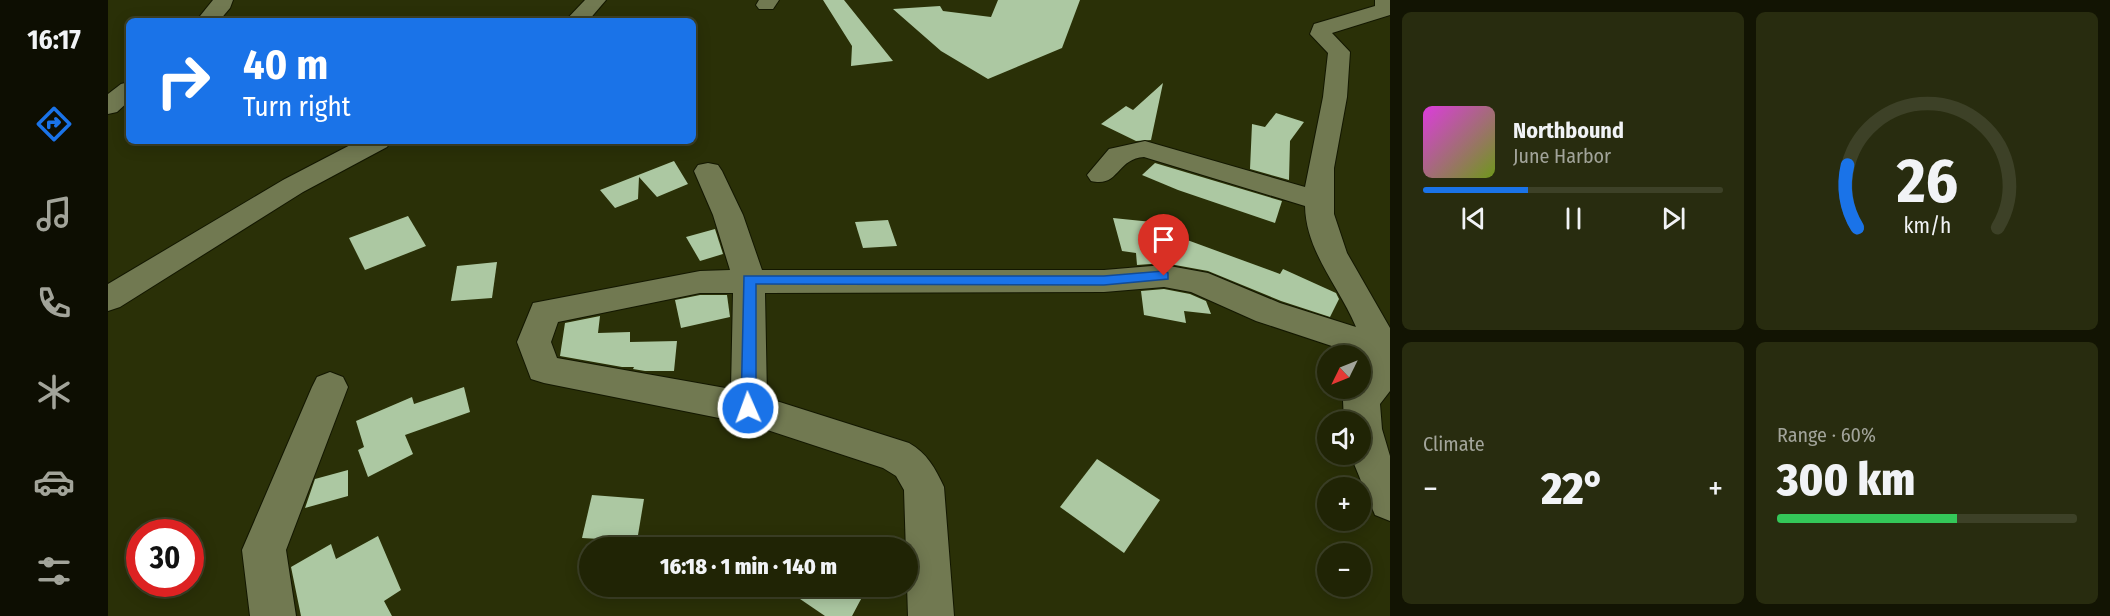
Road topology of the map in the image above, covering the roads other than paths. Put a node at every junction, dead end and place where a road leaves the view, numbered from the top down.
1 (223, 0) edge
2 (596, 0) edge
3 (1385, 0) edge
4 (210, 18) edge
5 (579, 18) edge
6 (126, 92) edge
7 (108, 107) edge
8 (372, 144) edge
9 (708, 171) dead end
10 (1101, 175) dead end
11 (1320, 201) junction
12 (749, 280) junction
13 (108, 299) edge
14 (1380, 348) junction
15 (330, 387) dead end
16 (748, 408) junction
17 (1390, 502) edge
18 (273, 616) edge
19 (931, 616) edge

1 - 4 street
2 - 5 street
3 - 11 street
6 - 7 street
8 - 13 street
9 - 12 street
10 - 11 street
11 - 14 street
12 - 14 street
12 - 16 street
12 - 16 street
14 - 17 street
15 - 18 street
16 - 19 street

